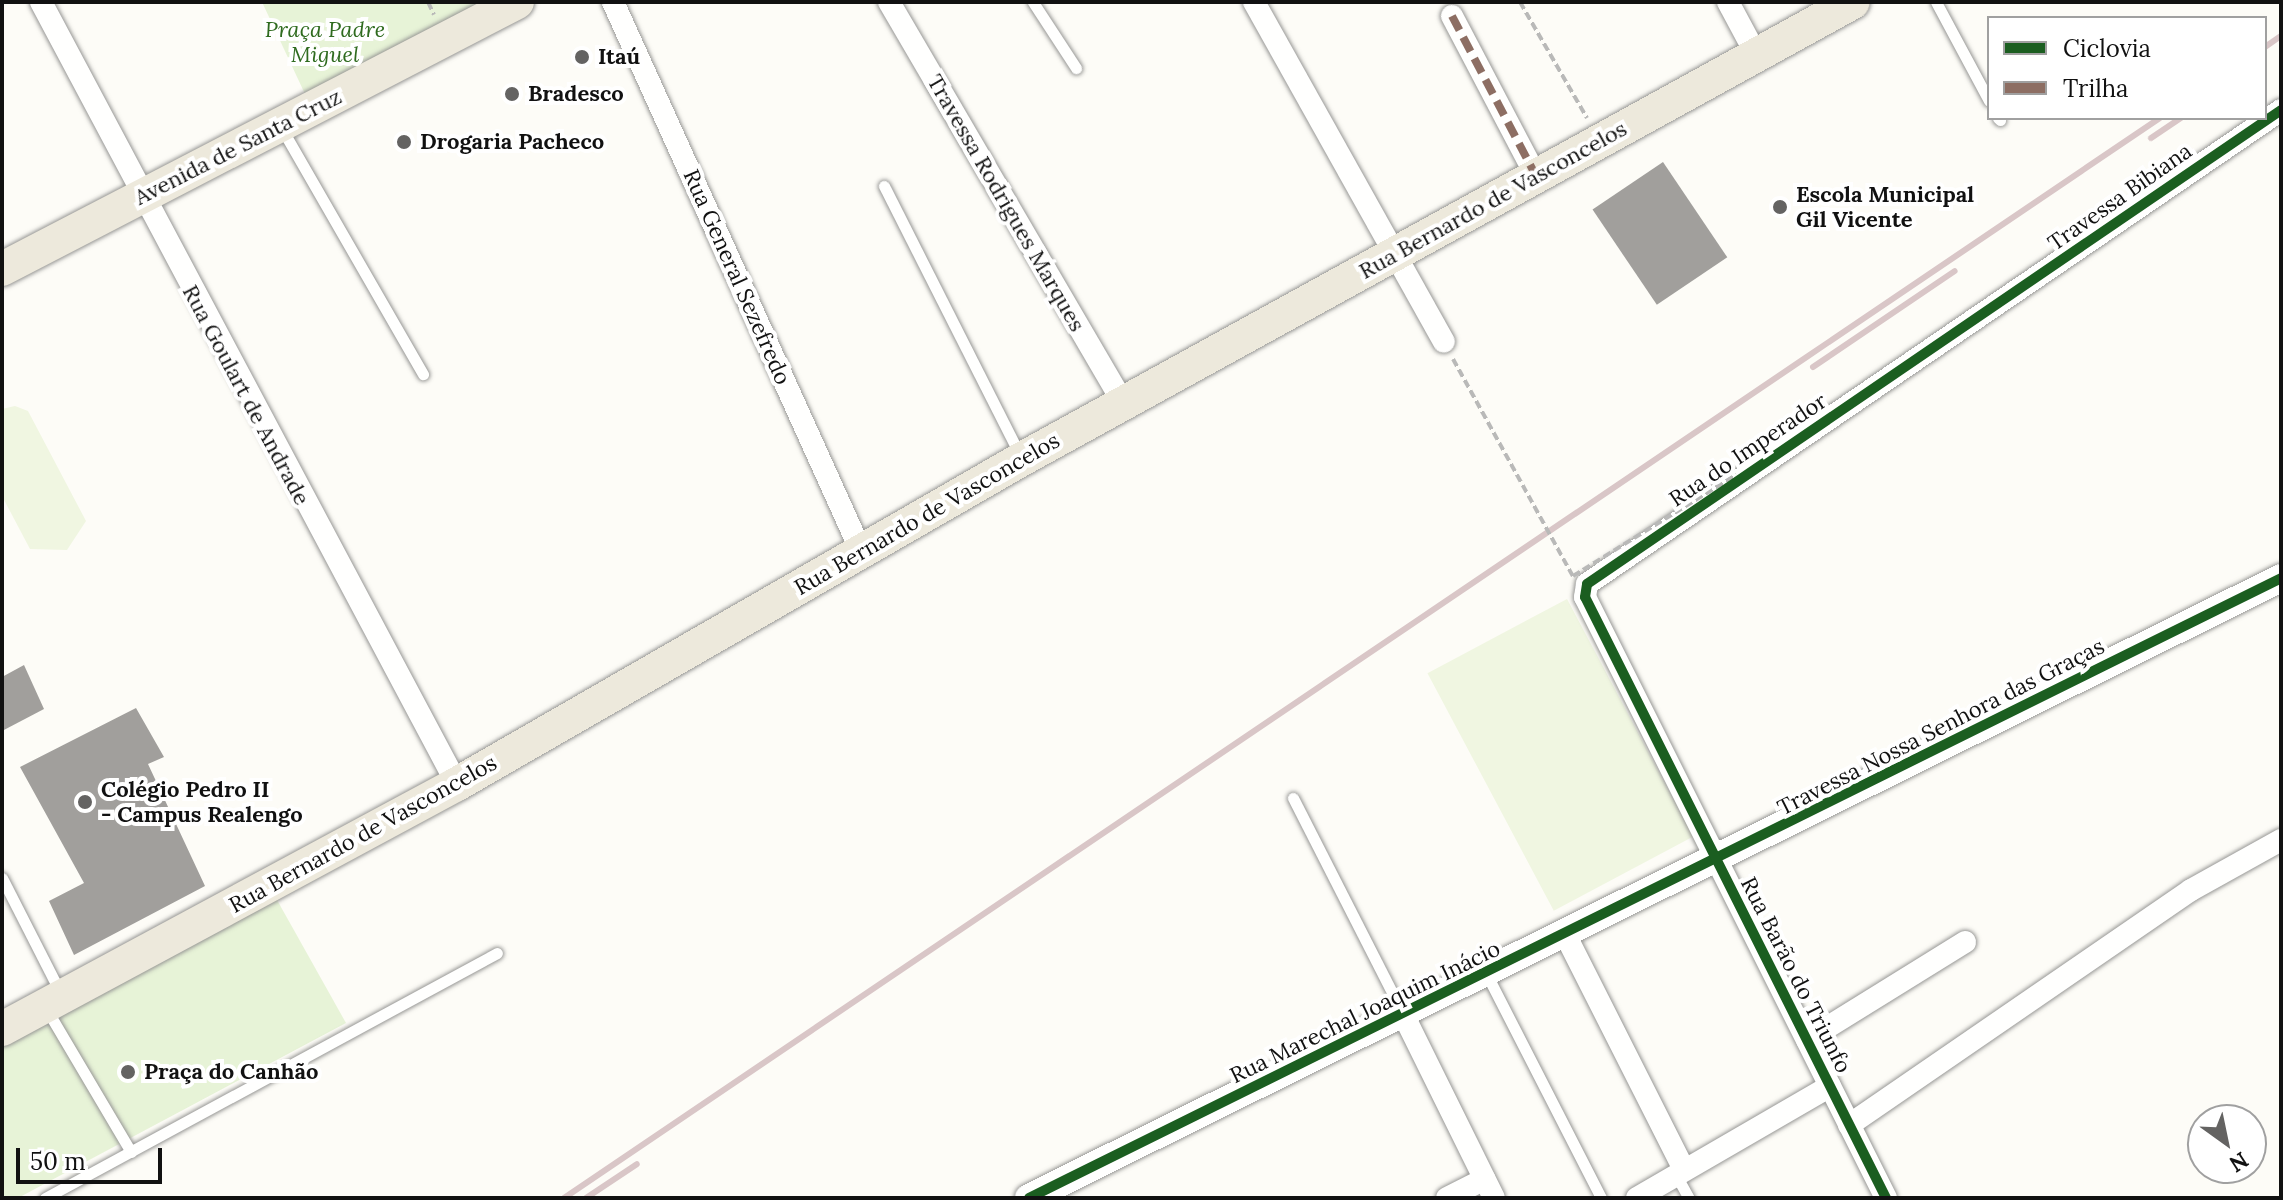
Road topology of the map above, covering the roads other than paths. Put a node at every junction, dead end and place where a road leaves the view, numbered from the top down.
1 (41, 2) edge
2 (517, 2) edge
3 (613, 2) edge
4 (889, 2) edge
5 (1033, 2) edge
6 (1254, 2) edge
7 (1728, 2) edge
8 (1853, 2) edge
9 (1936, 2) edge
10 (1452, 16) dead end
11 (1764, 51) junction
12 (1076, 68) dead end
13 (1987, 97) edge
14 (2266, 120) edge
15 (279, 125) junction
16 (1536, 176) junction
17 (884, 186) dead end
18 (141, 197) junction
19 (1394, 254) junction
20 (2, 269) edge
21 (1943, 342) joint
22 (1448, 351) road end
23 (423, 374) dead end
24 (1123, 403) junction
25 (1022, 459) junction
26 (861, 551) junction
27 (2281, 578) edge
28 (1585, 597) joint
29 (457, 784) junction
30 (1293, 798) dead end
31 (2281, 840) edge
32 (1718, 862) junction
33 (2, 878) edge
34 (1566, 936) junction
35 (1965, 942) dead end
36 (497, 953) dead end
37 (1487, 975) junction
38 (54, 1002) junction
39 (1404, 1016) junction
40 (2, 1029) edge
41 (1807, 1040) junction
42 (1830, 1086) junction
43 (1849, 1125) junction
44 (131, 1152) junction
45 (1680, 1172) junction
46 (1490, 1189) edge
47 (45, 1198) edge
48 (1029, 1198) edge
49 (1447, 1198) edge
50 (1601, 1198) edge
51 (1637, 1198) edge
52 (1689, 1198) edge
53 (1886, 1198) edge

1 - 18 street, Rua Goulart de Andrade
2 - 15 main road, Avenida de Santa Cruz
3 - 26 street, Rua General Sezefredo
4 - 24 street, Travessa Rodrigues Marques
5 - 12 lane
6 - 19 street
7 - 11 street
8 - 11 main road, Rua Bernardo de Vasconcelos
9 - 13 lane
10 - 16 street
11 - 16 main road, Rua Bernardo de Vasconcelos
14 - 21 street, Travessa Bibiana
15 - 18 main road, Avenida de Santa Cruz
15 - 23 lane
16 - 19 main road, Rua Bernardo de Vasconcelos
17 - 25 lane
18 - 20 main road, Avenida de Santa Cruz
18 - 29 street, Rua Goulart de Andrade
19 - 22 street
19 - 24 main road, Rua Bernardo de Vasconcelos
21 - 28 street, Rua do Imperador
24 - 25 main road, Rua Bernardo de Vasconcelos
25 - 26 main road, Rua Bernardo de Vasconcelos
26 - 29 main road, Rua Bernardo de Vasconcelos
27 - 32 street, Travessa Nossa Senhora das Graças
28 - 32 street, Rua Barão do Triunfo
29 - 38 main road, Rua Bernardo de Vasconcelos
30 - 39 lane
31 - 43 street
32 - 34 street, Rua Marechal Joaquim Inácio
32 - 41 street, Rua Barão do Triunfo
33 - 38 lane
34 - 37 street, Rua Marechal Joaquim Inácio
34 - 45 street
35 - 41 street
36 - 44 lane
37 - 39 street, Rua Marechal Joaquim Inácio
37 - 50 lane
38 - 40 main road, Rua Bernardo de Vasconcelos
38 - 44 lane
39 - 46 street
39 - 48 street, Rua Marechal Joaquim Inácio
41 - 42 street, Rua Barão do Triunfo
42 - 43 street, Rua Barão do Triunfo
42 - 45 street
43 - 53 street, Rua Barão do Triunfo
44 - 47 lane
45 - 51 street
45 - 52 lane
46 - 49 street

